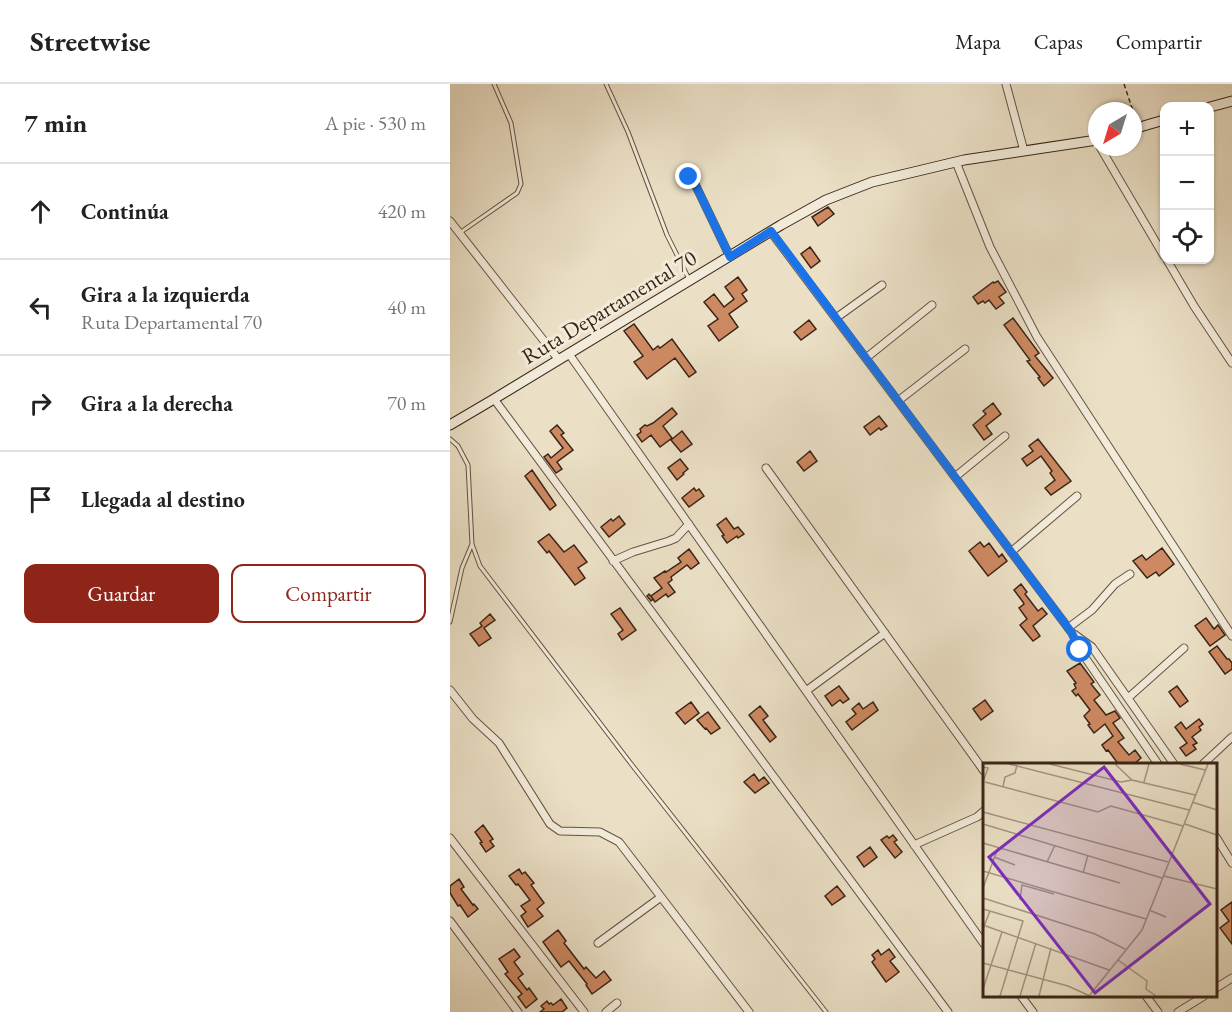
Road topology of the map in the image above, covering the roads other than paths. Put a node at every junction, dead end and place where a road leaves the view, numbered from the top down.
1 (494, 84) edge
2 (606, 84) edge
3 (1006, 84) edge
4 (1232, 101) edge
5 (1214, 106) edge
6 (1160, 121) edge
7 (1142, 126) edge
8 (1088, 143) edge
9 (1024, 151) junction
10 (1105, 156) edge
11 (956, 162) junction
12 (683, 176) dead end
13 (450, 220) edge
14 (771, 231) junction
15 (459, 233) junction
16 (1160, 248) edge
17 (730, 257) junction
18 (1170, 264) edge
19 (690, 281) junction
20 (882, 285) dead end
21 (932, 306) dead end
22 (836, 318) junction
23 (965, 349) dead end
24 (569, 354) junction
25 (866, 358) junction
26 (559, 360) junction
27 (1232, 363) edge
28 (494, 399) junction
29 (898, 400) junction
30 (450, 424) edge
31 (1005, 436) dead end
32 (450, 439) edge
33 (766, 468) dead end
34 (955, 477) junction
35 (1077, 496) dead end
36 (689, 524) junction
37 (472, 544) junction
38 (1011, 552) junction
39 (613, 561) junction
40 (1130, 574) dead end
41 (450, 622) edge
42 (1070, 631) junction
43 (885, 633) junction
44 (1232, 636) edge
45 (1184, 648) dead end
46 (450, 690) edge
47 (806, 691) junction
48 (1128, 698) junction
49 (1232, 737) edge
50 (1157, 763) edge
51 (1173, 763) edge
52 (1205, 763) edge
53 (983, 770) edge
54 (983, 813) edge
55 (450, 838) edge
56 (1217, 840) edge
57 (914, 845) junction
58 (1232, 862) edge
59 (661, 897) junction
60 (450, 921) edge
61 (983, 943) edge
62 (598, 944) dead end
63 (1232, 978) edge
64 (1217, 987) edge
65 (1022, 997) edge
66 (1147, 997) edge
67 (1202, 997) edge
68 (617, 1003) dead end
69 (518, 1012) edge
70 (584, 1012) edge
71 (606, 1012) edge
72 (748, 1012) edge
73 (826, 1012) edge
74 (948, 1012) edge
75 (1033, 1012) edge
76 (1158, 1012) edge
77 (1178, 1012) edge

1 - 15 lane
2 - 19 lane
3 - 9 street
4 - 5 main road
6 - 7 main road
8 - 9 main road, Ruta Departamental 70
9 - 11 main road, Ruta Departamental 70
10 - 16 street
11 - 14 main road, Ruta Departamental 70
11 - 44 street
12 - 17 street
13 - 15 street
14 - 17 main road, Ruta Departamental 70
14 - 22 street
15 - 26 street
17 - 19 main road, Ruta Departamental 70
18 - 27 street
19 - 24 main road, Ruta Departamental 70
20 - 22 street
21 - 25 street
22 - 25 street
23 - 29 street
24 - 26 main road, Ruta Departamental 70
24 - 36 street
25 - 29 street
26 - 28 main road, Ruta Departamental 70
28 - 30 main road, Ruta Departamental 70
28 - 39 street
29 - 34 street
31 - 34 street
32 - 37 lane
33 - 43 street
34 - 38 street
35 - 38 street
36 - 39 street
36 - 47 street
37 - 41 lane
37 - 73 lane
38 - 42 street
39 - 74 street
40 - 42 street
42 - 48 street
42 - 50 street
43 - 47 street
43 - 53 street
45 - 48 street
46 - 59 street
47 - 57 street
48 - 51 street
49 - 52 street
54 - 57 street
55 - 70 street
56 - 58 street
57 - 61 street
59 - 62 street
59 - 72 street
60 - 69 street
63 - 64 street
65 - 75 street
66 - 76 street
67 - 77 street
68 - 71 street

